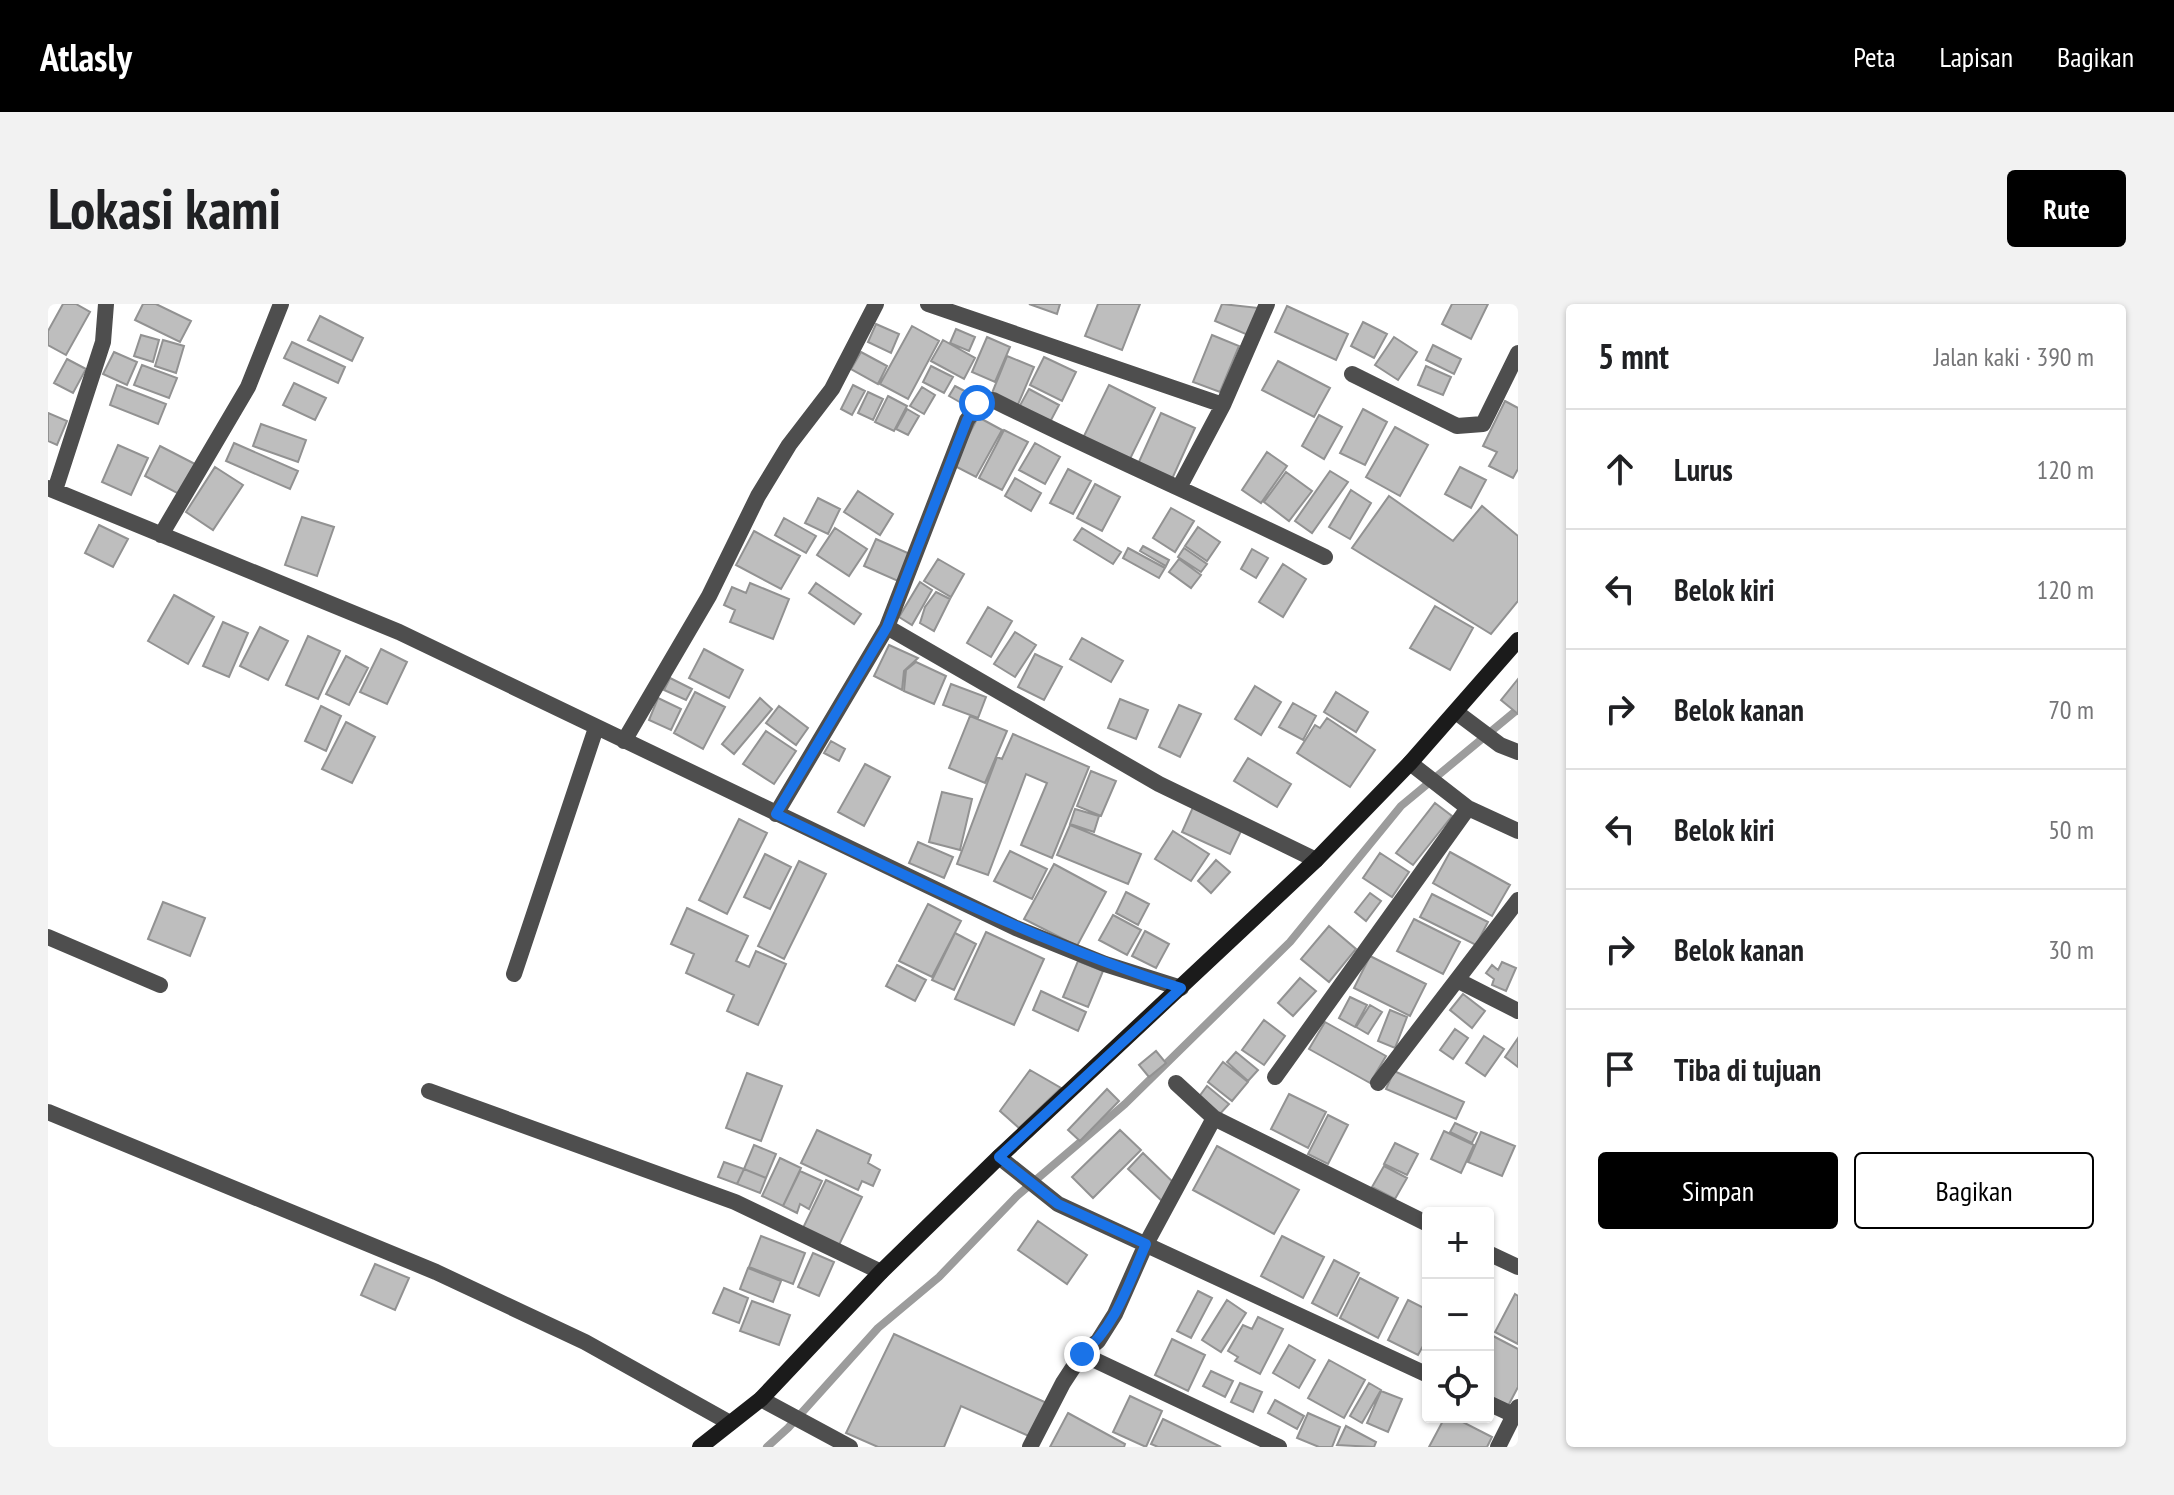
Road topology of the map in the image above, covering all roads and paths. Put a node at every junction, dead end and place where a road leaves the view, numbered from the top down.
1 (106, 304) edge
2 (281, 304) edge
3 (876, 304) edge
4 (928, 304) edge
5 (1267, 304) edge
6 (1518, 353) edge
7 (1352, 374) dead end
8 (1223, 405) junction
9 (1180, 486) junction
10 (52, 489) edge
11 (161, 535) junction
12 (1325, 557) dead end
13 (887, 627) junction
14 (1518, 640) edge
15 (1456, 712) junction
16 (596, 728) junction
17 (624, 741) junction
18 (1518, 752) edge
19 (1410, 763) junction
20 (1468, 808) junction
21 (776, 814) junction
22 (1518, 831) edge
23 (1316, 860) junction
24 (1518, 900) edge
25 (48, 937) edge
26 (514, 974) dead end
27 (1457, 980) junction
28 (160, 985) dead end
29 (1181, 988) junction
30 (1518, 1011) edge
31 (1275, 1077) dead end
32 (1176, 1083) dead end
33 (1378, 1083) dead end
34 (429, 1091) dead end
35 (48, 1112) edge
36 (1214, 1118) junction
37 (999, 1157) junction
38 (1422, 1221) edge
39 (1146, 1244) junction
40 (1494, 1256) edge
41 (1518, 1267) edge
42 (881, 1272) junction
43 (1082, 1354) junction
44 (1422, 1372) edge
45 (761, 1399) junction
46 (1494, 1405) edge
47 (1517, 1413) edge
48 (730, 1423) junction
49 (700, 1447) edge
50 (850, 1447) edge
51 (1030, 1447) edge
52 (1279, 1447) edge
53 (1498, 1447) edge

1 - 10 street
2 - 11 street
3 - 17 street
4 - 8 street
5 - 8 street
6 - 7 street
8 - 9 street
9 - 12 street
9 - 13 street
10 - 11 street
11 - 16 street
13 - 21 street
13 - 23 street
14 - 15 main road
15 - 18 street
15 - 19 main road
16 - 17 street
16 - 26 street
17 - 21 street
19 - 20 street
19 - 23 main road
20 - 22 street
20 - 31 street
21 - 29 street
23 - 29 main road
24 - 27 street
25 - 28 street
27 - 30 street
27 - 33 street
29 - 37 main road
32 - 36 street
34 - 42 street
35 - 48 street
36 - 38 street
36 - 39 street
37 - 39 street
37 - 42 main road
39 - 43 street
39 - 44 street
40 - 41 street
42 - 45 main road
43 - 51 street
43 - 52 street
45 - 48 main road
45 - 50 street
46 - 47 street
47 - 53 street
48 - 49 main road

